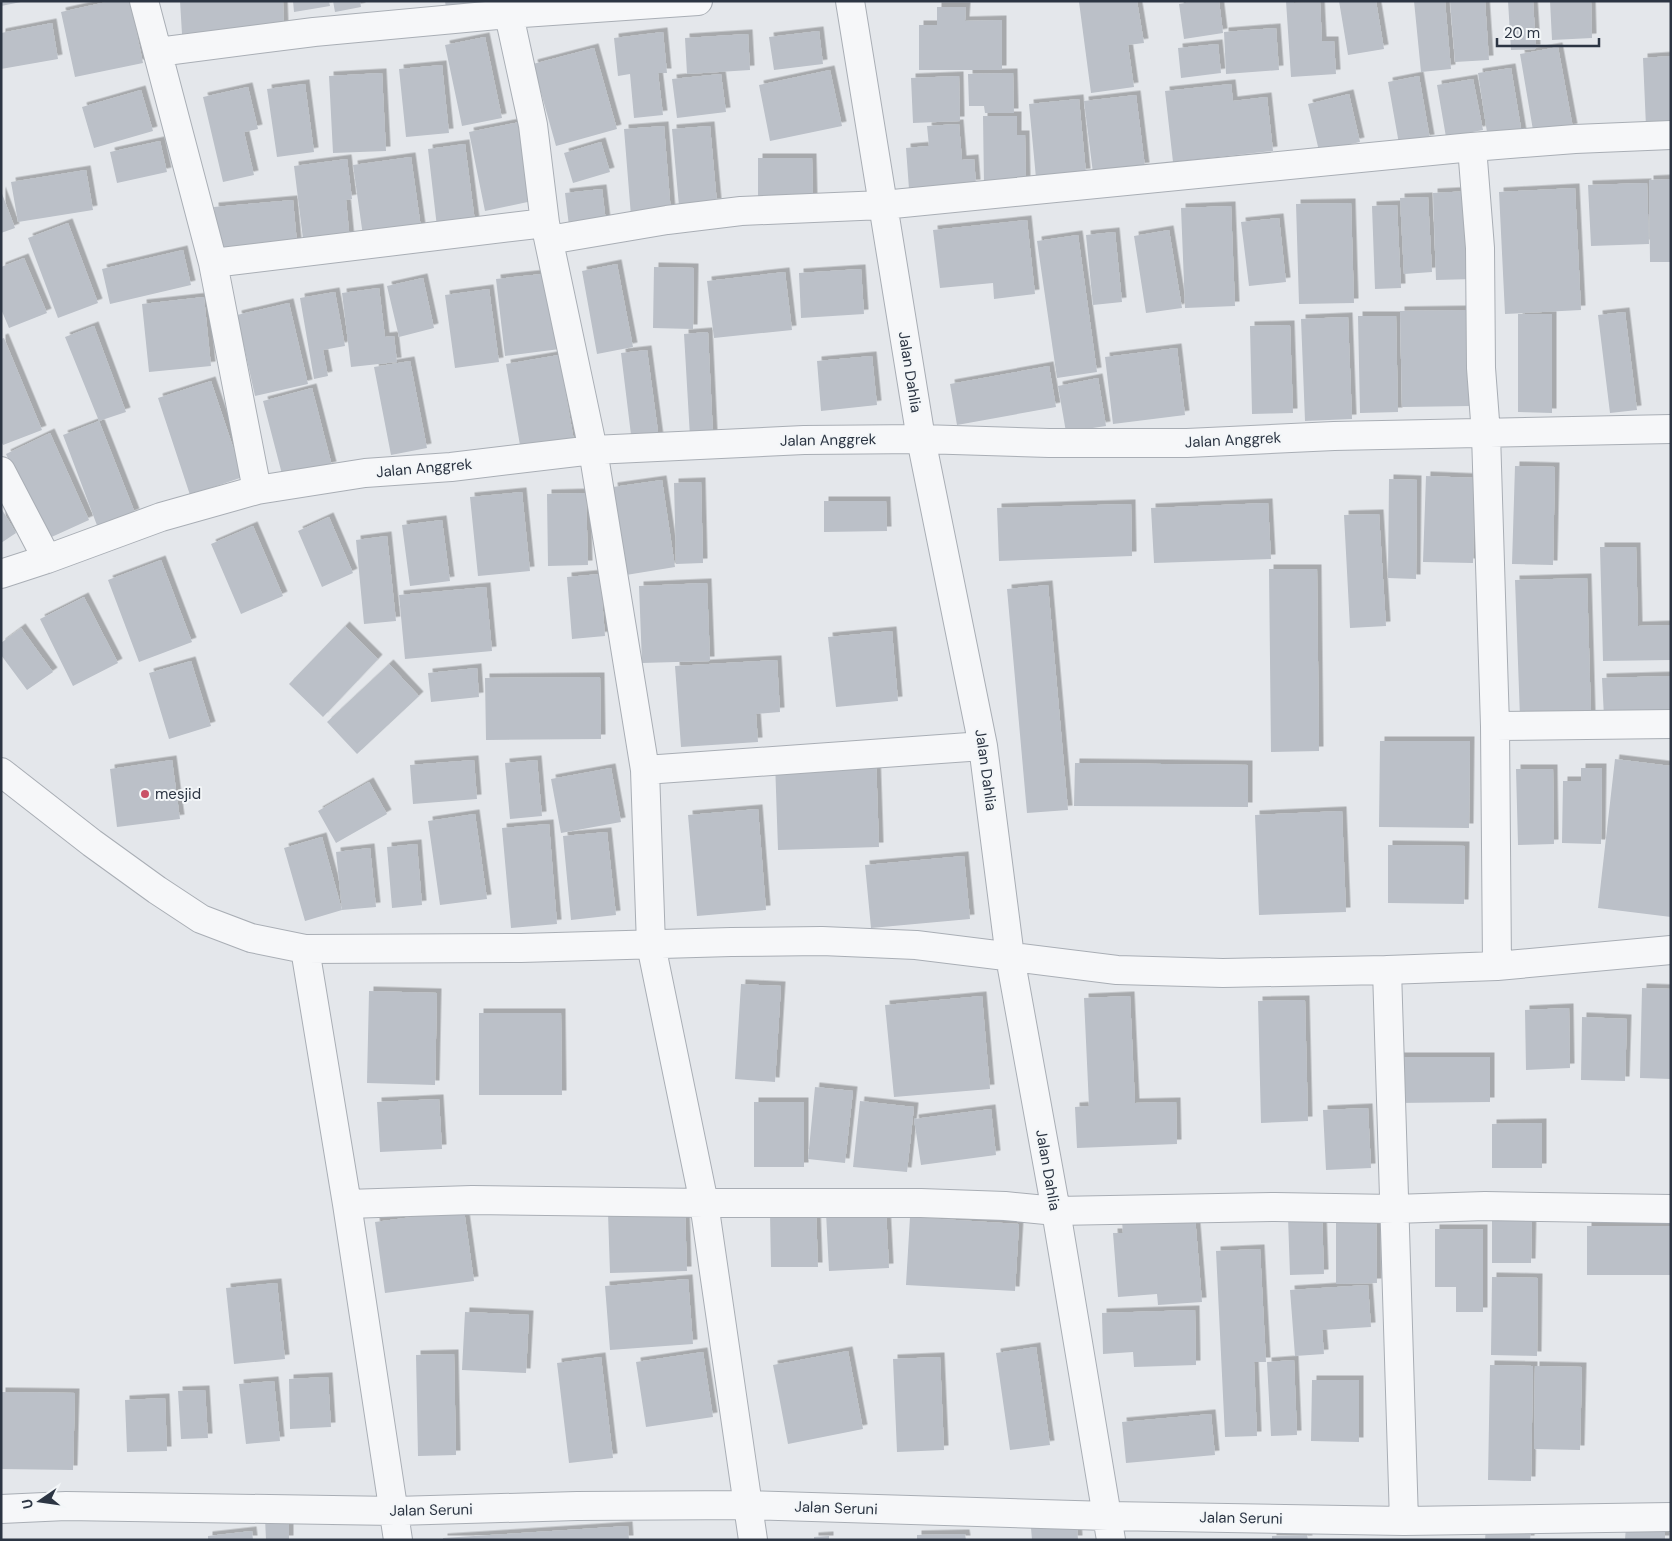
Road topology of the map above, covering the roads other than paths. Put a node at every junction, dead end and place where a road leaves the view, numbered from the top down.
1 (144, 1) edge
2 (698, 1) edge
3 (850, 1) edge
4 (507, 8) edge
5 (158, 52) junction
6 (1671, 135) edge
7 (1472, 146) junction
8 (883, 205) junction
9 (547, 232) junction
10 (213, 263) junction
11 (1671, 429) edge
12 (1486, 434) junction
13 (921, 439) junction
14 (593, 450) junction
15 (1, 471) edge
16 (257, 490) junction
17 (47, 559) junction
18 (1, 574) edge
19 (1671, 724) edge
20 (1495, 726) junction
21 (984, 746) junction
22 (645, 770) junction
23 (1, 772) edge
24 (651, 945) junction
25 (305, 949) junction
26 (1671, 950) edge
27 (1010, 957) junction
28 (1497, 966) junction
29 (1387, 970) junction
30 (704, 1203) junction
31 (347, 1204) junction
32 (1394, 1209) junction
33 (1671, 1209) edge
34 (1056, 1210) junction
35 (748, 1505) junction
36 (1, 1508) edge
37 (395, 1511) junction
38 (1671, 1517) edge
39 (1404, 1520) junction
40 (1110, 1528) edge
41 (1477, 1530) edge
42 (398, 1540) edge
43 (753, 1540) edge

1 - 5 street
2 - 4 street
3 - 8 street, Jalan Dahlia
4 - 5 street
4 - 9 street
5 - 10 street
6 - 7 street
7 - 8 street
7 - 12 street
8 - 9 street
8 - 13 street, Jalan Dahlia
9 - 10 street
9 - 14 street
10 - 16 street
11 - 12 street, Jalan Anggrek
12 - 13 street, Jalan Anggrek
12 - 20 street
13 - 14 street, Jalan Anggrek
13 - 21 street, Jalan Dahlia
14 - 16 street, Jalan Anggrek
14 - 22 street
15 - 17 street
16 - 17 street, Jalan Anggrek
17 - 18 street, Jalan Anggrek
19 - 20 street
20 - 28 street
21 - 22 street
21 - 27 street, Jalan Dahlia
22 - 24 street
23 - 25 street
24 - 25 street
24 - 27 street
24 - 30 street
25 - 31 street
26 - 28 street
27 - 29 street
27 - 34 street, Jalan Dahlia
28 - 29 street
29 - 32 street
30 - 31 street
30 - 34 street
30 - 35 street
31 - 37 street
32 - 33 street
32 - 34 street
32 - 39 street
34 - 40 street, Jalan Dahlia
35 - 37 street, Jalan Seruni
35 - 40 street, Jalan Seruni
35 - 43 street
36 - 37 street, Jalan Seruni
37 - 42 street
38 - 41 street, Jalan Seruni
39 - 40 street, Jalan Seruni
39 - 41 street, Jalan Seruni

